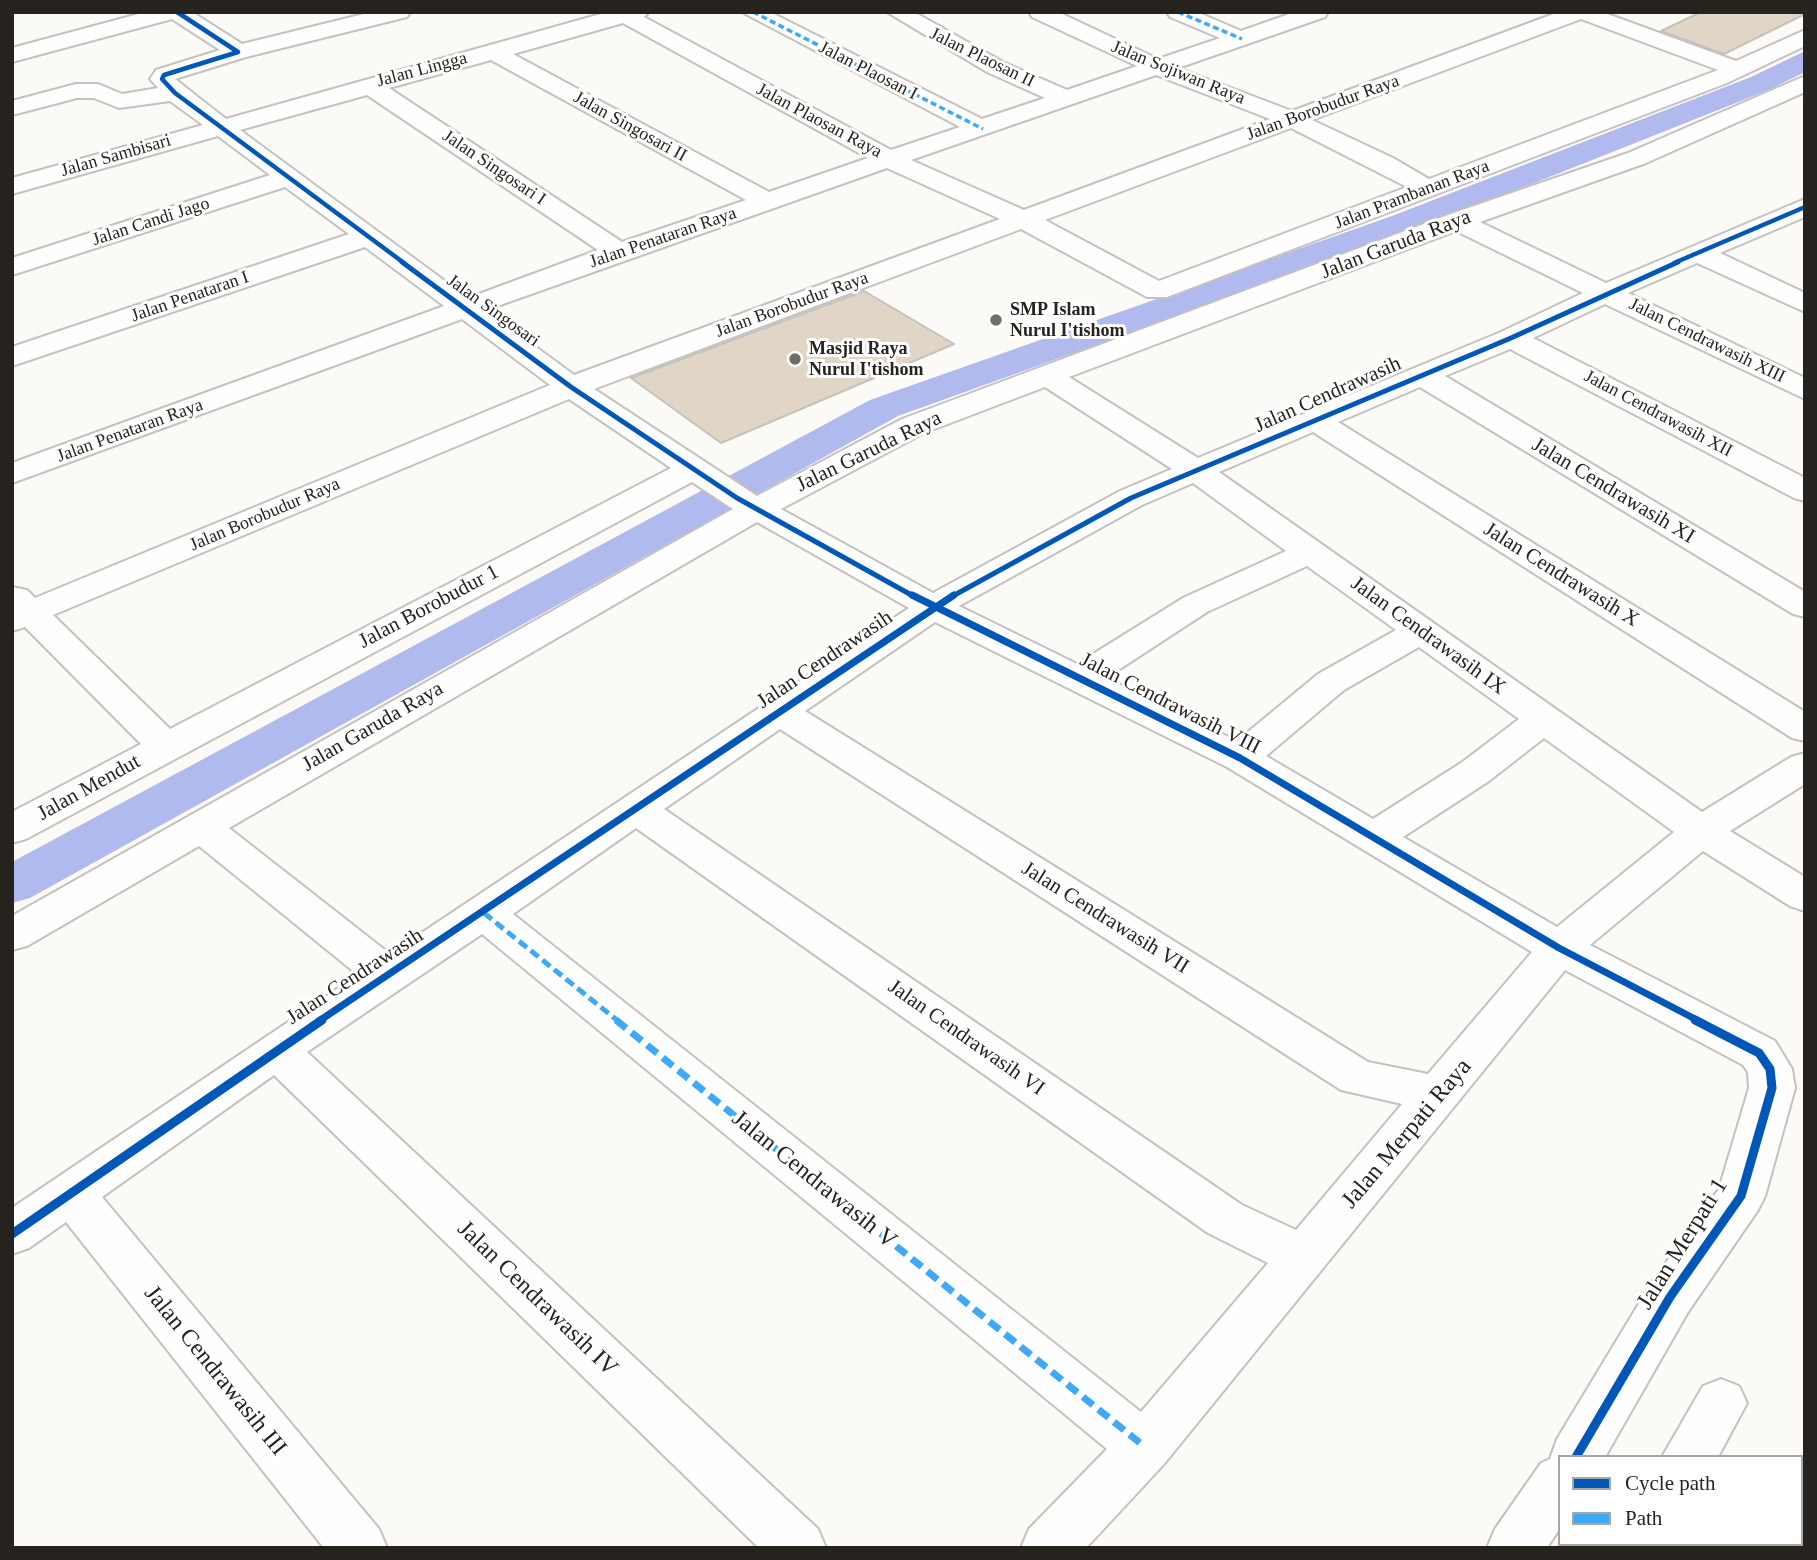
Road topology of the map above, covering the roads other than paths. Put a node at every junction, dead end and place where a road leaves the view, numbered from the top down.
1 (174, 12) edge
2 (399, 12) edge
3 (753, 12) edge
4 (898, 12) edge
5 (1040, 12) edge
6 (1178, 12) edge
7 (1581, 12) edge
8 (627, 13) edge
9 (1310, 13) edge
10 (1805, 37) edge
11 (1242, 39) junction
12 (491, 51) junction
13 (238, 52) junction
14 (12, 55) edge
15 (1158, 68) junction
16 (1737, 69) junction
17 (368, 85) junction
18 (174, 93) junction
19 (1798, 93) edge
20 (1068, 99) junction
21 (12, 108) edge
22 (1293, 119) junction
23 (221, 126) junction
24 (983, 129) junction
25 (892, 161) junction
26 (289, 177) junction
27 (12, 186) edge
28 (1428, 189) junction
29 (769, 202) junction
30 (1795, 219) edge
31 (1024, 220) junction
32 (1457, 221) junction
33 (367, 237) junction
34 (619, 252) junction
35 (1700, 254) junction
36 (12, 267) edge
37 (1608, 292) junction
38 (1805, 304) edge
39 (461, 308) junction
40 (1511, 338) junction
41 (12, 357) edge
42 (1420, 374) junction
43 (1052, 376) junction
44 (571, 387) junction
45 (1805, 390) edge
46 (1316, 421) junction
47 (1196, 471) junction
48 (12, 474) edge
49 (700, 474) junction
50 (1805, 491) edge
51 (746, 503) junction
52 (1310, 552) junction
53 (933, 607) junction
54 (1805, 607) edge
55 (18, 609) edge
56 (1421, 631) junction
57 (1080, 678) junction
58 (780, 712) junction
59 (1545, 719) junction
60 (1805, 729) edge
61 (165, 746) junction
62 (1240, 758) junction
63 (1805, 766) edge
64 (635, 808) junction
65 (200, 825) junction
66 (12, 829) edge
67 (1701, 831) junction
68 (1373, 838) junction
69 (1805, 896) edge
70 (484, 913) junction
71 (12, 935) edge
72 (1559, 948) junction
73 (388, 976) junction
74 (276, 1050) junction
75 (1441, 1094) junction
76 (71, 1194) junction
77 (12, 1234) edge
78 (1304, 1257) junction
79 (1721, 1404) dead end
80 (1145, 1447) junction
81 (1577, 1455) edge
82 (1690, 1455) edge
83 (1558, 1484) edge
84 (359, 1548) edge
85 (798, 1548) edge
86 (1049, 1548) edge
87 (1515, 1548) edge

1 - 13 street
1 - 14 street
2 - 13 street
3 - 24 street, Jalan Plaosan I
4 - 20 street, Jalan Plaosan II
5 - 15 street, Jalan Sojiwan Raya
6 - 11 street
7 - 16 street
7 - 22 street, Jalan Borobudur Raya
8 - 12 street, Jalan Lingga
8 - 25 street, Jalan Plaosan Raya
9 - 11 street, Jalan Penataran Raya
10 - 16 street, Jalan Prambanan Raya
11 - 15 street, Jalan Penataran Raya
12 - 17 street, Jalan Lingga
12 - 29 street, Jalan Singosari II
13 - 18 street
15 - 20 street, Jalan Penataran Raya
15 - 22 street, Jalan Sojiwan Raya
16 - 28 street, Jalan Prambanan Raya
17 - 23 street, Jalan Lingga
17 - 34 street, Jalan Singosari I
18 - 21 street
18 - 23 street, Jalan Singosari
19 - 32 street, Jalan Garuda Raya
20 - 24 street, Jalan Penataran Raya
22 - 28 street, Jalan Sojiwan Raya
22 - 31 street, Jalan Borobudur Raya
23 - 26 street, Jalan Singosari
23 - 27 street, Jalan Sambisari
24 - 25 street, Jalan Penataran Raya
25 - 29 street, Jalan Penataran Raya
25 - 31 street, Jalan Plaosan Raya
26 - 33 street, Jalan Singosari
26 - 36 street, Jalan Candi Jago
28 - 31 street, Jalan Prambanan Raya
29 - 34 street, Jalan Penataran Raya
30 - 35 street, Jalan Cendrawasih
31 - 44 street, Jalan Borobudur Raya
32 - 37 street, Jalan Cendrawasih XIII
32 - 43 street, Jalan Garuda Raya
33 - 39 street, Jalan Singosari
33 - 41 street, Jalan Penataran I
34 - 39 street, Jalan Penataran Raya
35 - 37 street, Jalan Cendrawasih
35 - 38 street
37 - 40 street, Jalan Cendrawasih
37 - 45 street, Jalan Cendrawasih XIII
39 - 44 street, Jalan Singosari
39 - 48 street, Jalan Penataran Raya
40 - 42 street, Jalan Cendrawasih
40 - 50 street, Jalan Cendrawasih XII
42 - 46 street, Jalan Cendrawasih
42 - 54 street, Jalan Cendrawasih XI
43 - 47 street, Jalan Cendrawasih IX
43 - 51 street, Jalan Garuda Raya
44 - 49 street, Jalan Singosari
44 - 55 street, Jalan Borobudur Raya
46 - 47 street, Jalan Cendrawasih
46 - 60 street, Jalan Cendrawasih X
47 - 52 street, Jalan Cendrawasih IX
47 - 53 street, Jalan Cendrawasih
49 - 51 street, Jalan Singosari
49 - 61 street, Jalan Borobudur 1
51 - 53 street, Jalan Cendrawasih VIII
51 - 65 street, Jalan Garuda Raya
52 - 56 street, Jalan Cendrawasih IX
52 - 57 street
53 - 57 street, Jalan Cendrawasih VIII
53 - 58 street, Jalan Cendrawasih
55 - 61 street
56 - 59 street, Jalan Cendrawasih IX
56 - 62 street
57 - 62 street, Jalan Cendrawasih VIII
58 - 64 street, Jalan Cendrawasih
58 - 75 street, Jalan Cendrawasih VII
59 - 67 street, Jalan Cendrawasih IX
59 - 68 street
61 - 66 street, Jalan Mendut
62 - 68 street, Jalan Cendrawasih VIII
63 - 67 street, Jalan Merpati Raya
64 - 70 street, Jalan Cendrawasih
64 - 78 street, Jalan Cendrawasih VI
65 - 71 street, Jalan Garuda Raya
65 - 73 street
67 - 69 street, Jalan Cendrawasih IX
67 - 72 street, Jalan Merpati Raya
68 - 72 street, Jalan Cendrawasih VIII
70 - 73 street, Jalan Cendrawasih
70 - 80 street, Jalan Cendrawasih V
72 - 75 street, Jalan Merpati Raya
72 - 81 street, Jalan Merpati 1
73 - 74 street, Jalan Cendrawasih
74 - 76 street, Jalan Cendrawasih
74 - 85 street, Jalan Cendrawasih IV
75 - 78 street, Jalan Merpati Raya
76 - 77 street, Jalan Cendrawasih
76 - 84 street, Jalan Cendrawasih III
78 - 80 street, Jalan Merpati Raya
79 - 82 street
80 - 86 street, Jalan Merpati Raya
83 - 87 street, Jalan Merpati 1

